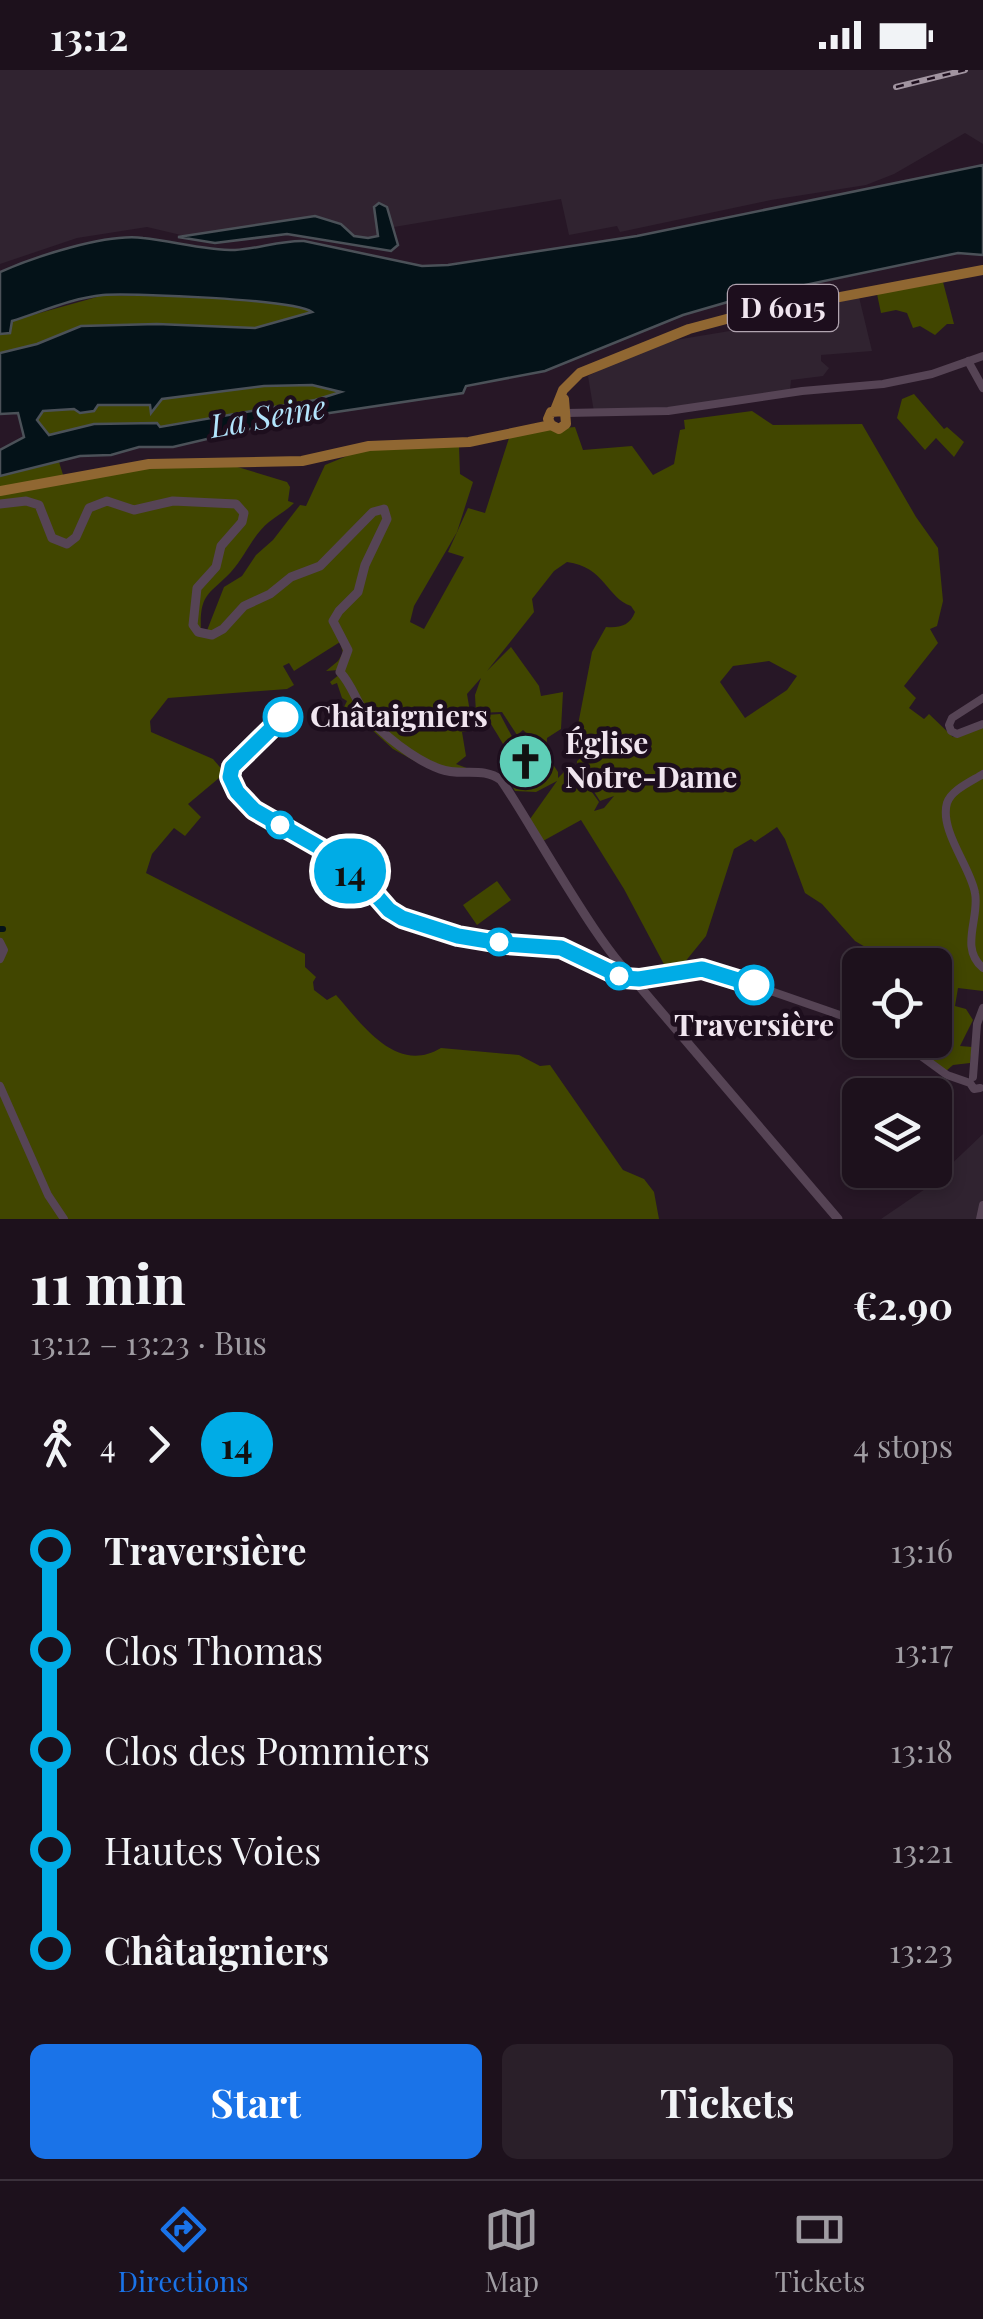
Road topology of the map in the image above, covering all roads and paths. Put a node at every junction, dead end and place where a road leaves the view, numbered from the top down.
1 (983, 270) edge
2 (983, 356) edge
3 (968, 362) junction
4 (983, 388) edge
5 (558, 416) junction
6 (0, 491) edge
7 (0, 504) edge
8 (983, 698) edge
9 (983, 724) edge
10 (983, 774) edge
11 (0, 942) edge
12 (0, 959) edge
13 (983, 968) edge
14 (638, 979) junction
15 (983, 1008) edge
16 (842, 1016) edge
17 (924, 1058) edge
18 (979, 1083) edge
19 (0, 1086) edge
20 (983, 1205) edge
21 (64, 1219) edge
22 (838, 1219) edge
23 (980, 1219) edge

1 - 5 main road, D 6015
2 - 3 street
3 - 4 street
3 - 5 street
5 - 6 main road
7 - 14 main road
8 - 9 street
10 - 13 street
11 - 12 street
14 - 16 street
14 - 22 main road
15 - 18 street
17 - 18 street
19 - 21 street
20 - 23 street

